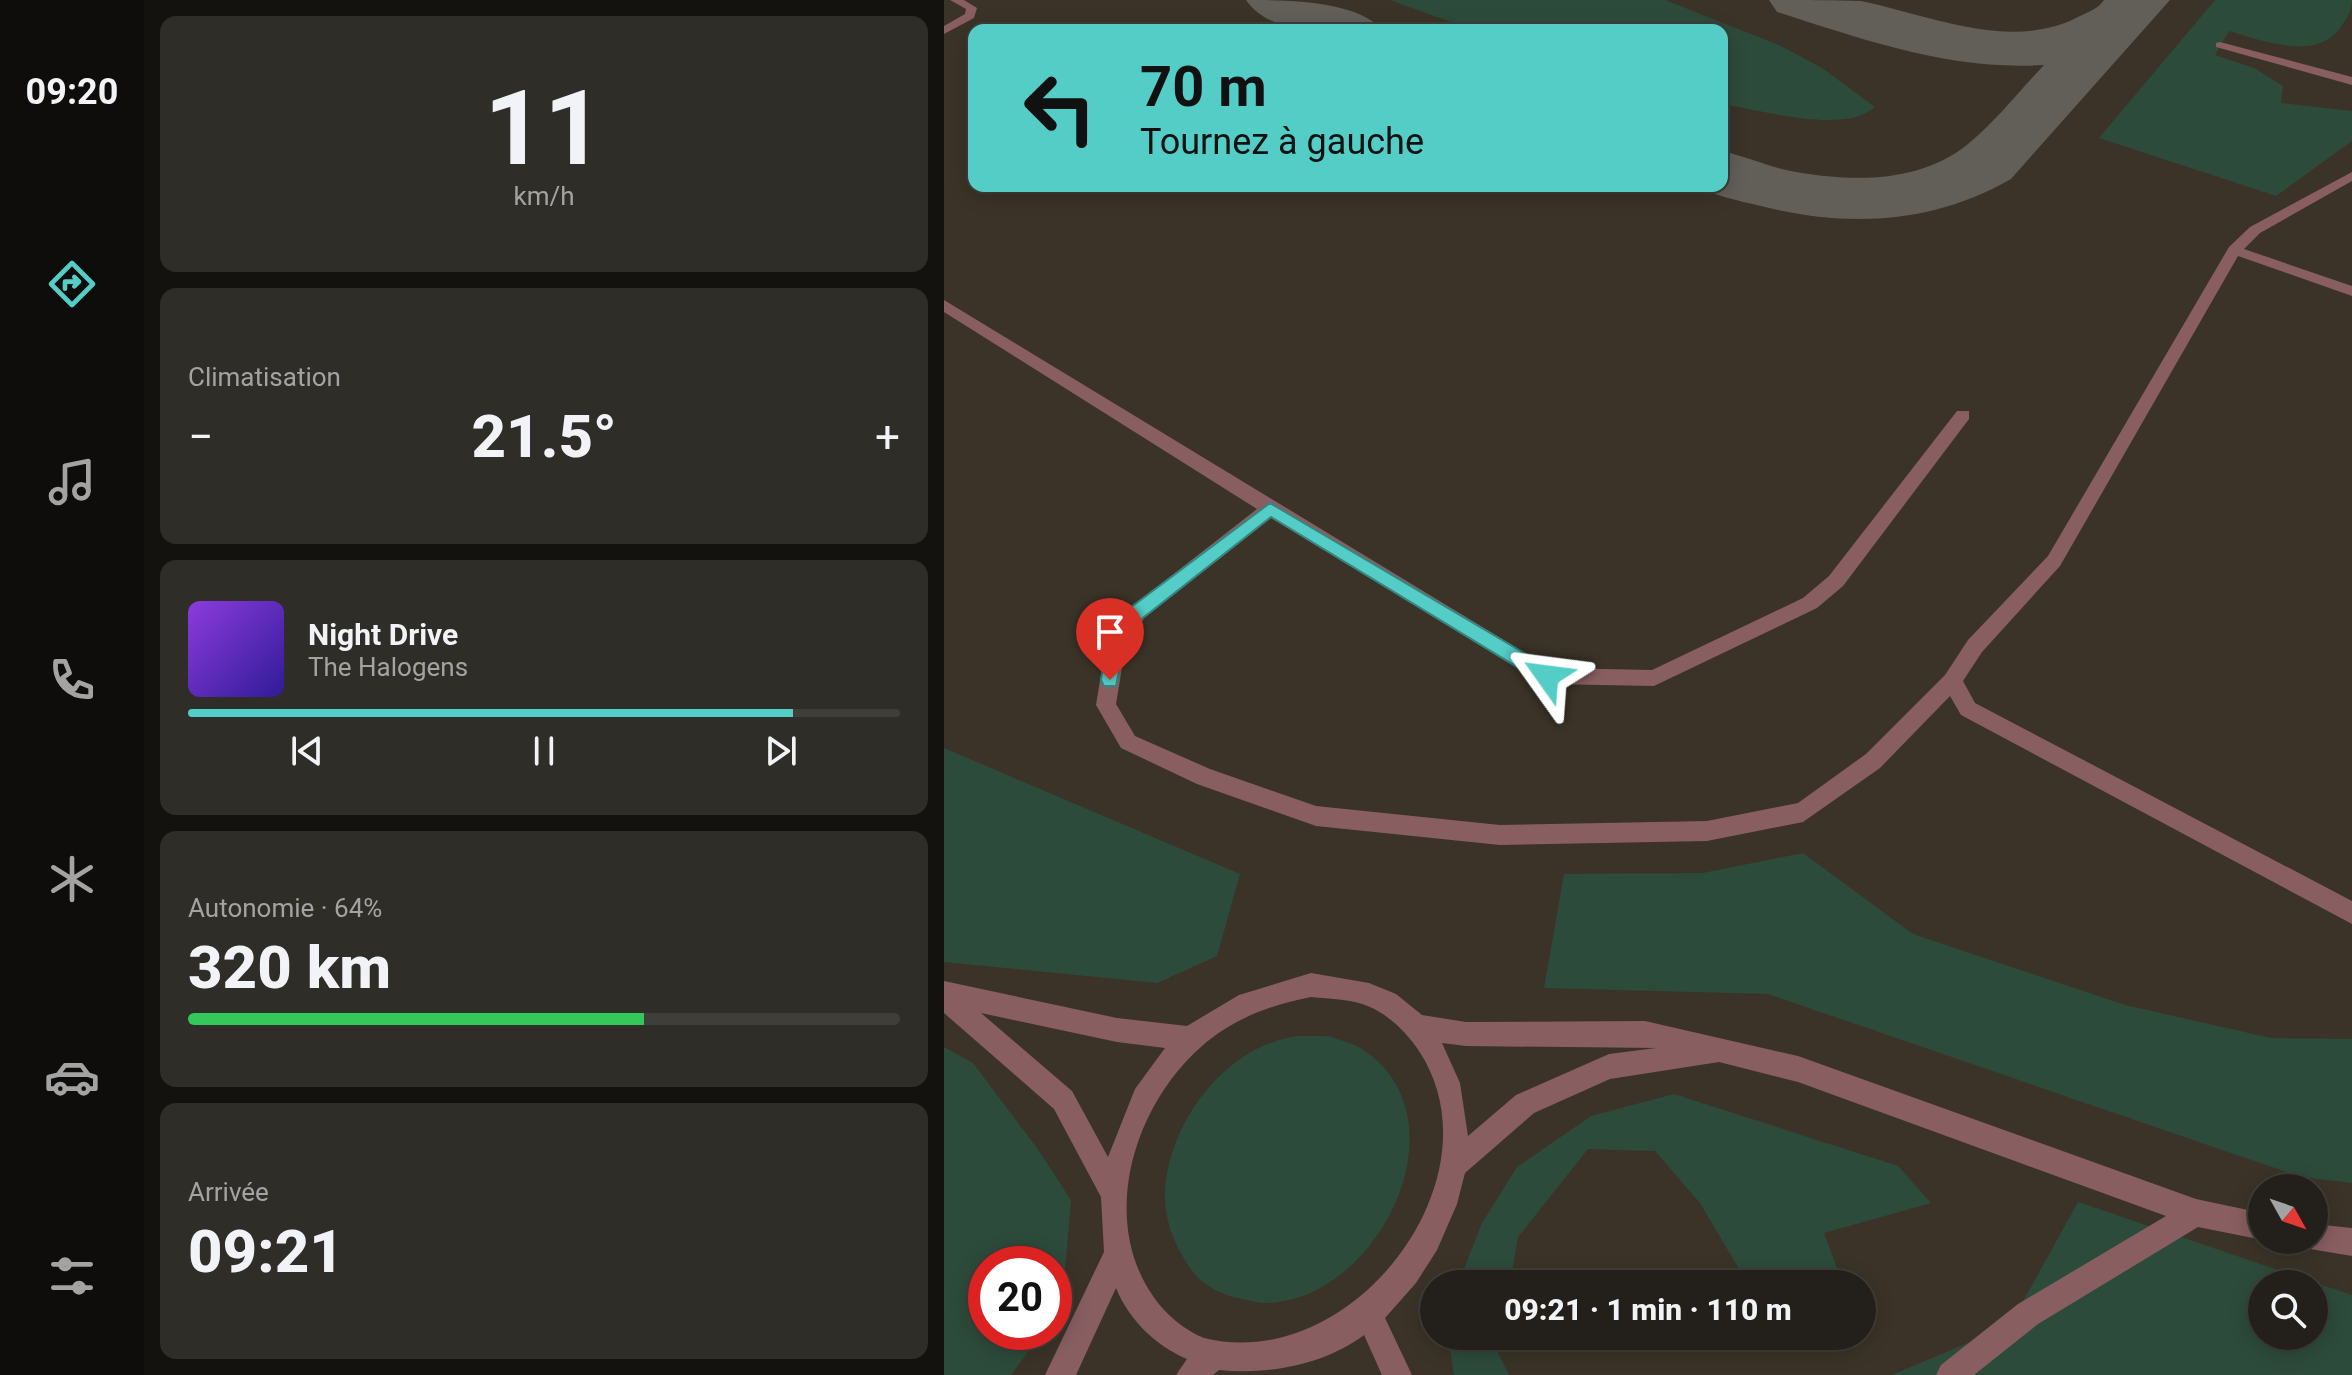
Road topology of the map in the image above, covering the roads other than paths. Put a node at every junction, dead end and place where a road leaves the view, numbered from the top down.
1 (955, 0) edge
2 (944, 31) edge
3 (2220, 45) dead end
4 (2352, 81) edge
5 (2352, 176) edge
6 (2234, 250) junction
7 (2352, 291) edge
8 (944, 305) edge
9 (1963, 415) dead end
10 (1270, 509) junction
11 (1952, 681) junction
12 (2352, 913) edge
13 (944, 995) edge
14 (1417, 1027) junction
15 (1190, 1039) junction
16 (1725, 1051) junction
17 (1454, 1165) junction
18 (1113, 1192) junction
19 (2196, 1213) junction
20 (2248, 1224) edge
21 (2328, 1239) edge
22 (2352, 1242) edge
23 (1117, 1254) junction
24 (1369, 1315) junction
25 (1202, 1366) edge
26 (1060, 1375) edge
27 (1397, 1375) edge
28 (1951, 1375) edge

1 - 2 street
3 - 4 street
5 - 6 street
6 - 7 street
6 - 11 street
8 - 10 street
9 - 10 street
10 - 11 street
11 - 12 street
13 - 15 street
13 - 18 street
14 - 15 street
14 - 16 street
14 - 17 street
15 - 18 street
16 - 17 street
16 - 19 street
17 - 24 street
18 - 23 street
19 - 20 street
19 - 28 street
21 - 22 street
23 - 25 street
23 - 26 street
24 - 25 street
24 - 27 street

